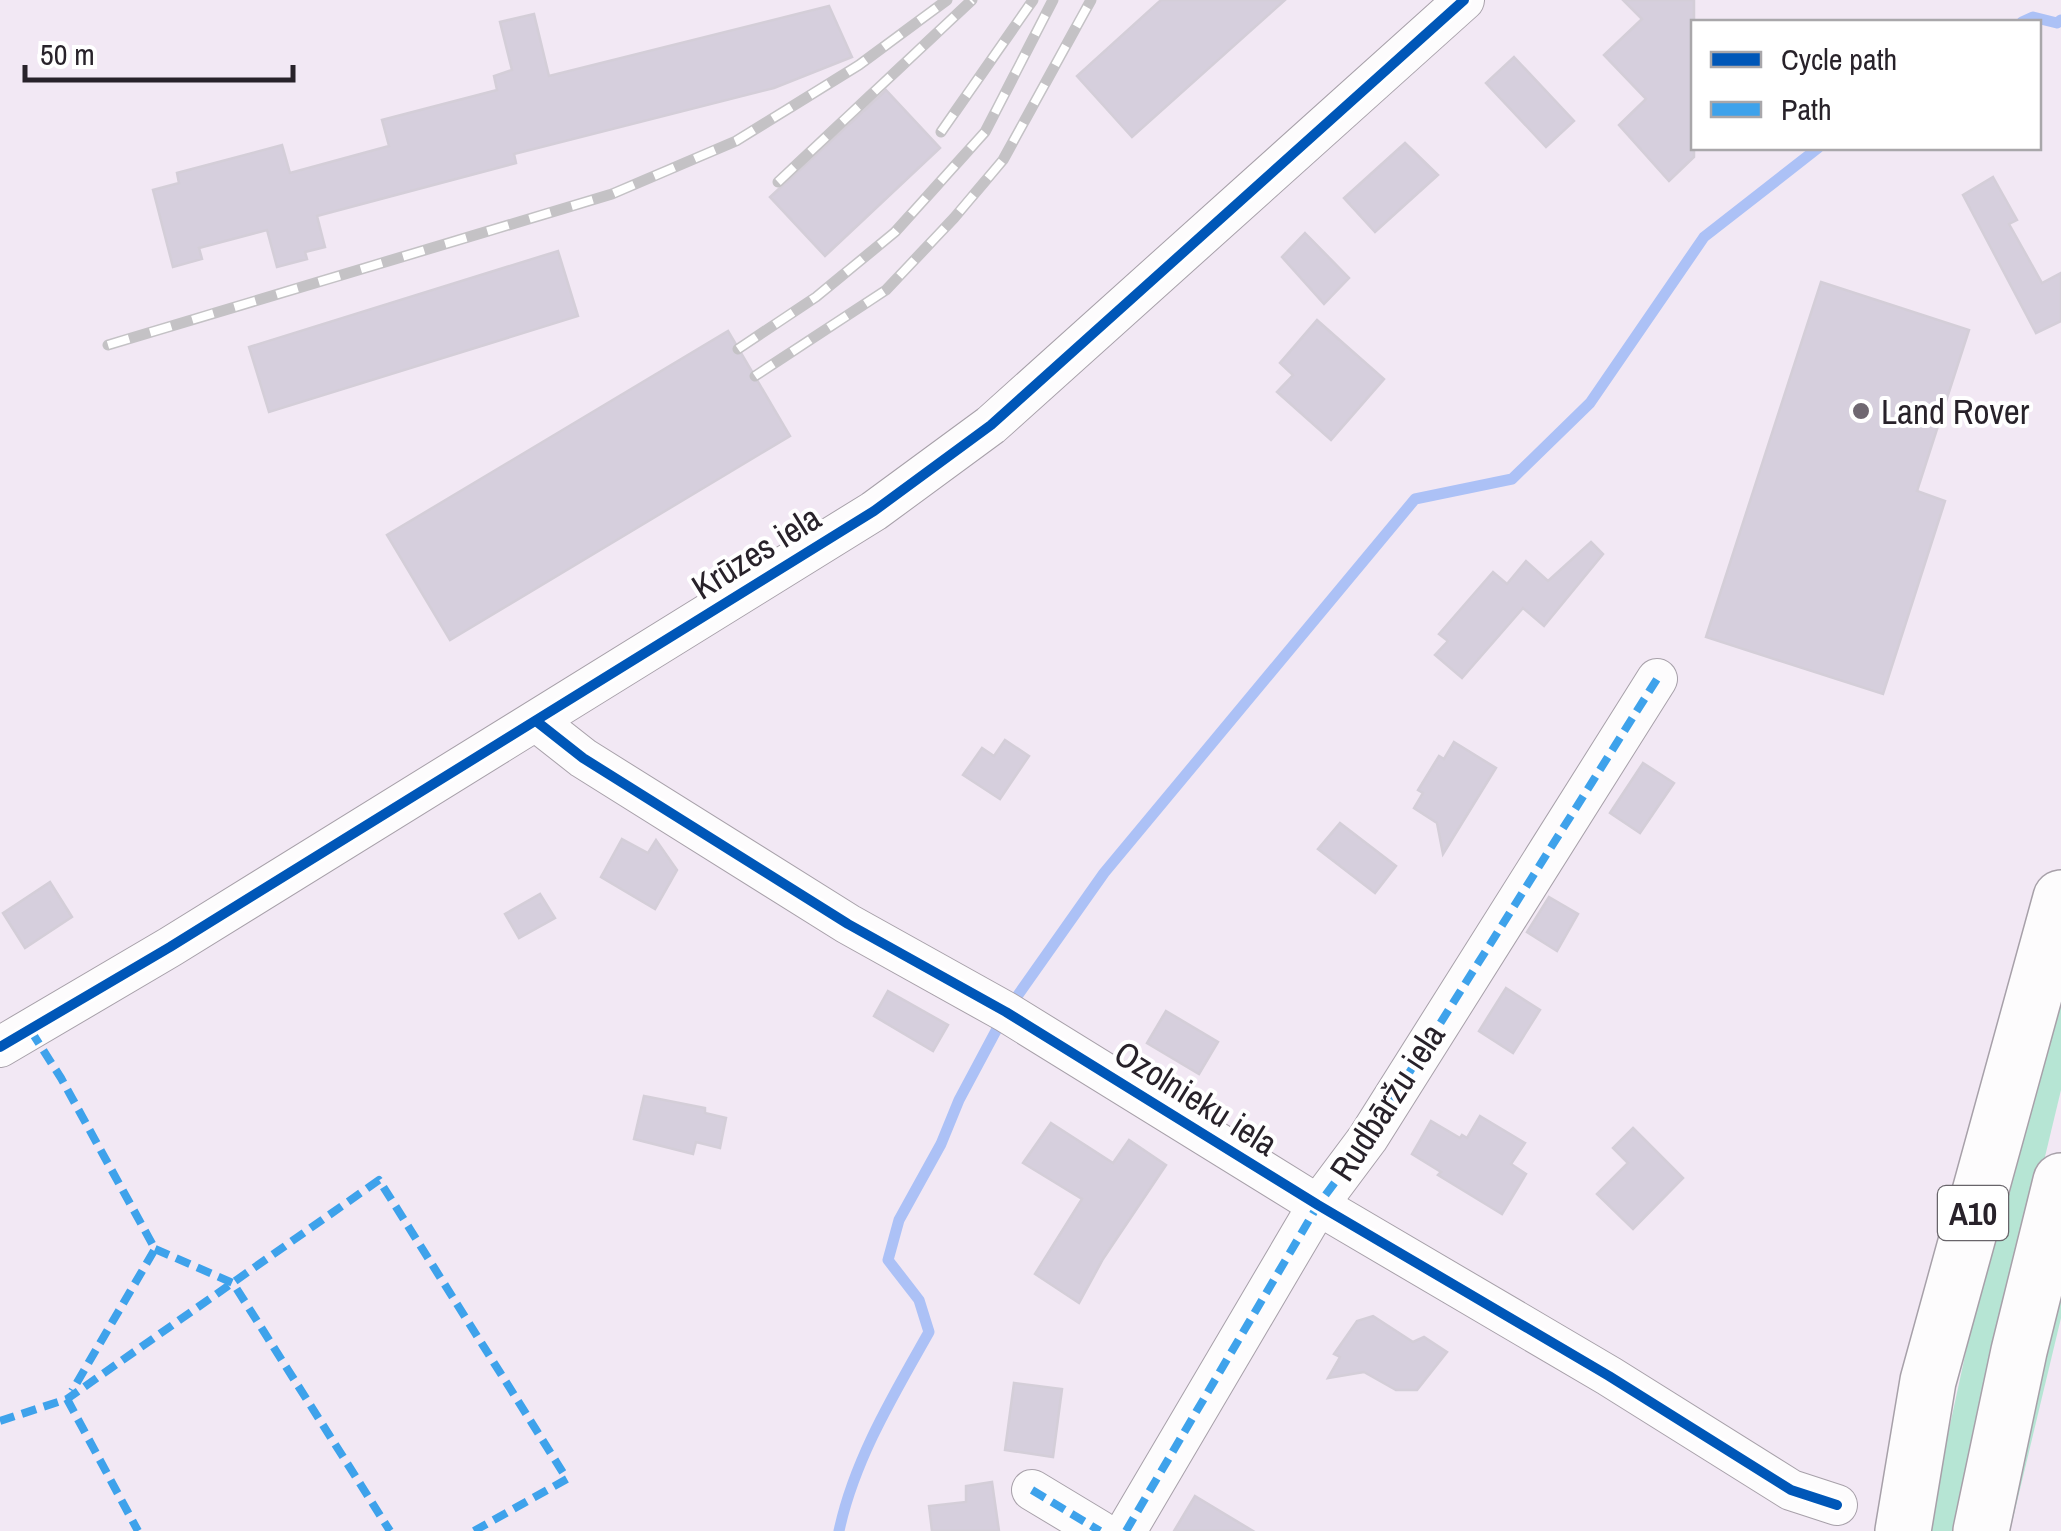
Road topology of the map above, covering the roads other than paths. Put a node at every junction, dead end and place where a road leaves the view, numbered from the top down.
1 (1464, 0) edge
2 (1657, 679) dead end
3 (536, 721) junction
4 (2061, 898) edge
5 (0, 1047) edge
6 (2061, 1181) edge
7 (1318, 1205) junction
8 (1928, 1381) junction
9 (1032, 1490) dead end
10 (1857, 1518) edge
11 (1100, 1531) edge
12 (1126, 1531) edge
13 (1903, 1531) edge
14 (1982, 1531) edge

1 - 3 street, Krūzes iela
2 - 7 street, Rudbāržu iela
3 - 5 street, Krūzes iela
3 - 7 street, Ozolnieku iela
4 - 8 highway, A10
6 - 14 highway, A10
7 - 10 street, Ozolnieku iela
7 - 12 street, Rudbāržu iela
8 - 10 highway
8 - 13 highway, A10
9 - 11 street

